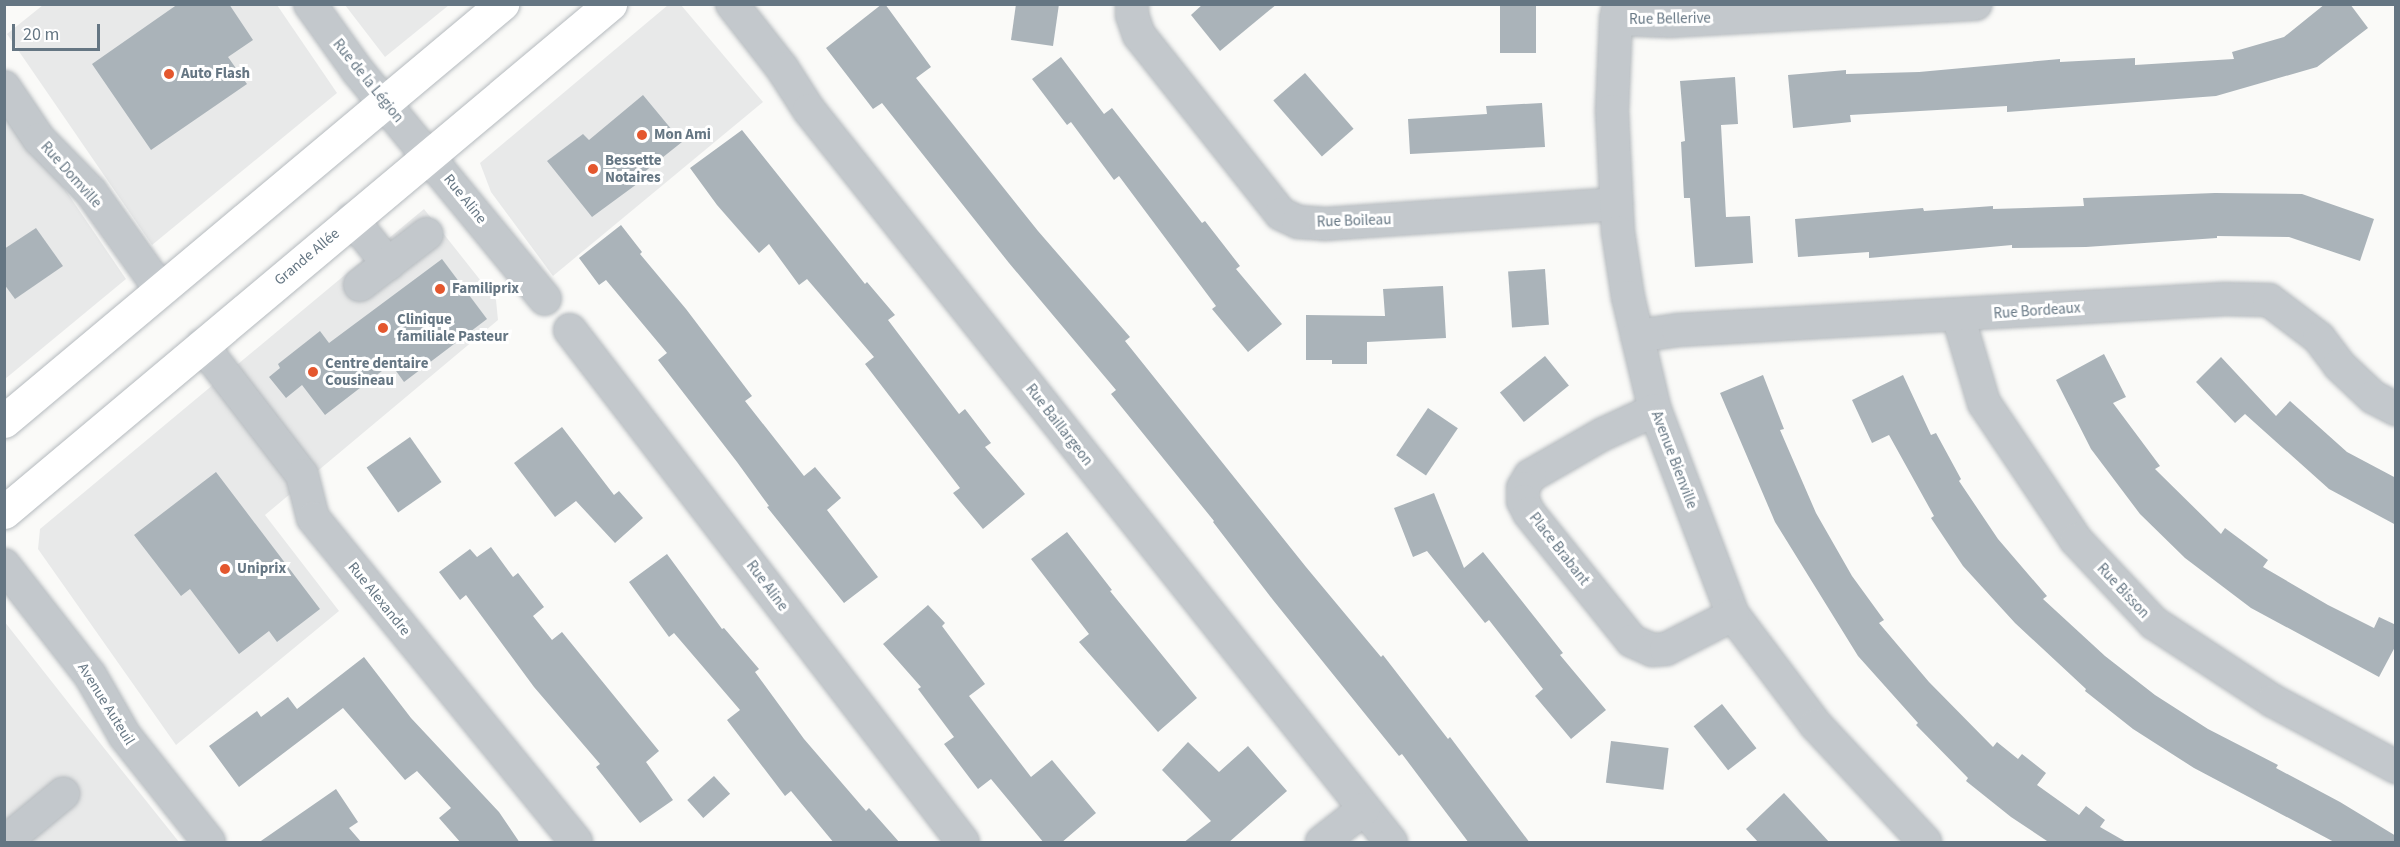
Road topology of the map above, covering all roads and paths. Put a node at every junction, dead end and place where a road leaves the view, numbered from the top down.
1 (310, 4) edge
2 (502, 4) edge
3 (610, 4) edge
4 (732, 4) edge
5 (1132, 4) edge
6 (1976, 4) edge
7 (1939, 6) edge
8 (1617, 12) edge
9 (4, 87) edge
10 (385, 103) junction
11 (430, 155) junction
12 (1616, 204) junction
13 (352, 219) junction
14 (427, 234) dead end
15 (388, 264) junction
16 (360, 285) dead end
17 (160, 290) junction
18 (545, 299) dead end
19 (1958, 316) junction
20 (570, 330) dead end
21 (1636, 336) junction
22 (202, 345) junction
23 (2396, 409) edge
24 (1655, 410) junction
25 (4, 421) edge
26 (4, 512) edge
27 (4, 565) edge
28 (1733, 615) junction
29 (2396, 767) edge
30 (63, 794) dead end
31 (1364, 809) junction
32 (17, 832) dead end
33 (209, 843) edge
34 (576, 843) edge
35 (963, 843) edge
36 (1322, 843) edge
37 (1391, 843) edge
38 (1925, 843) edge

1 - 10 street, Rue de la Légion
2 - 10 main road
3 - 11 main road, Grande Allée
4 - 31 street, Rue Baillargeon
5 - 12 street, Rue Boileau
6 - 7 street, Rue Bellerive
7 - 8 street, Rue Bellerive
8 - 12 street, Avenue Bienville
9 - 17 street, Rue Domville
10 - 11 street, Rue de la Légion
10 - 17 main road
11 - 13 main road, Grande Allée
11 - 18 street, Rue Aline
12 - 21 street, Avenue Bienville
13 - 15 street
13 - 22 main road, Grande Allée
14 - 15 street
15 - 16 street
17 - 25 main road
19 - 21 street, Rue Bordeaux
19 - 23 street, Rue Bordeaux
19 - 29 street, Rue Bisson
20 - 35 street, Rue Aline
21 - 24 street, Avenue Bienville
22 - 26 main road, Grande Allée
22 - 34 street, Rue Alexandre
24 - 28 street, Avenue Bienville
24 - 28 street, Place Brabant
27 - 33 street, Avenue Auteuil
28 - 38 street, Avenue Bienville
30 - 32 street
31 - 36 street
31 - 37 street, Rue Baillargeon

